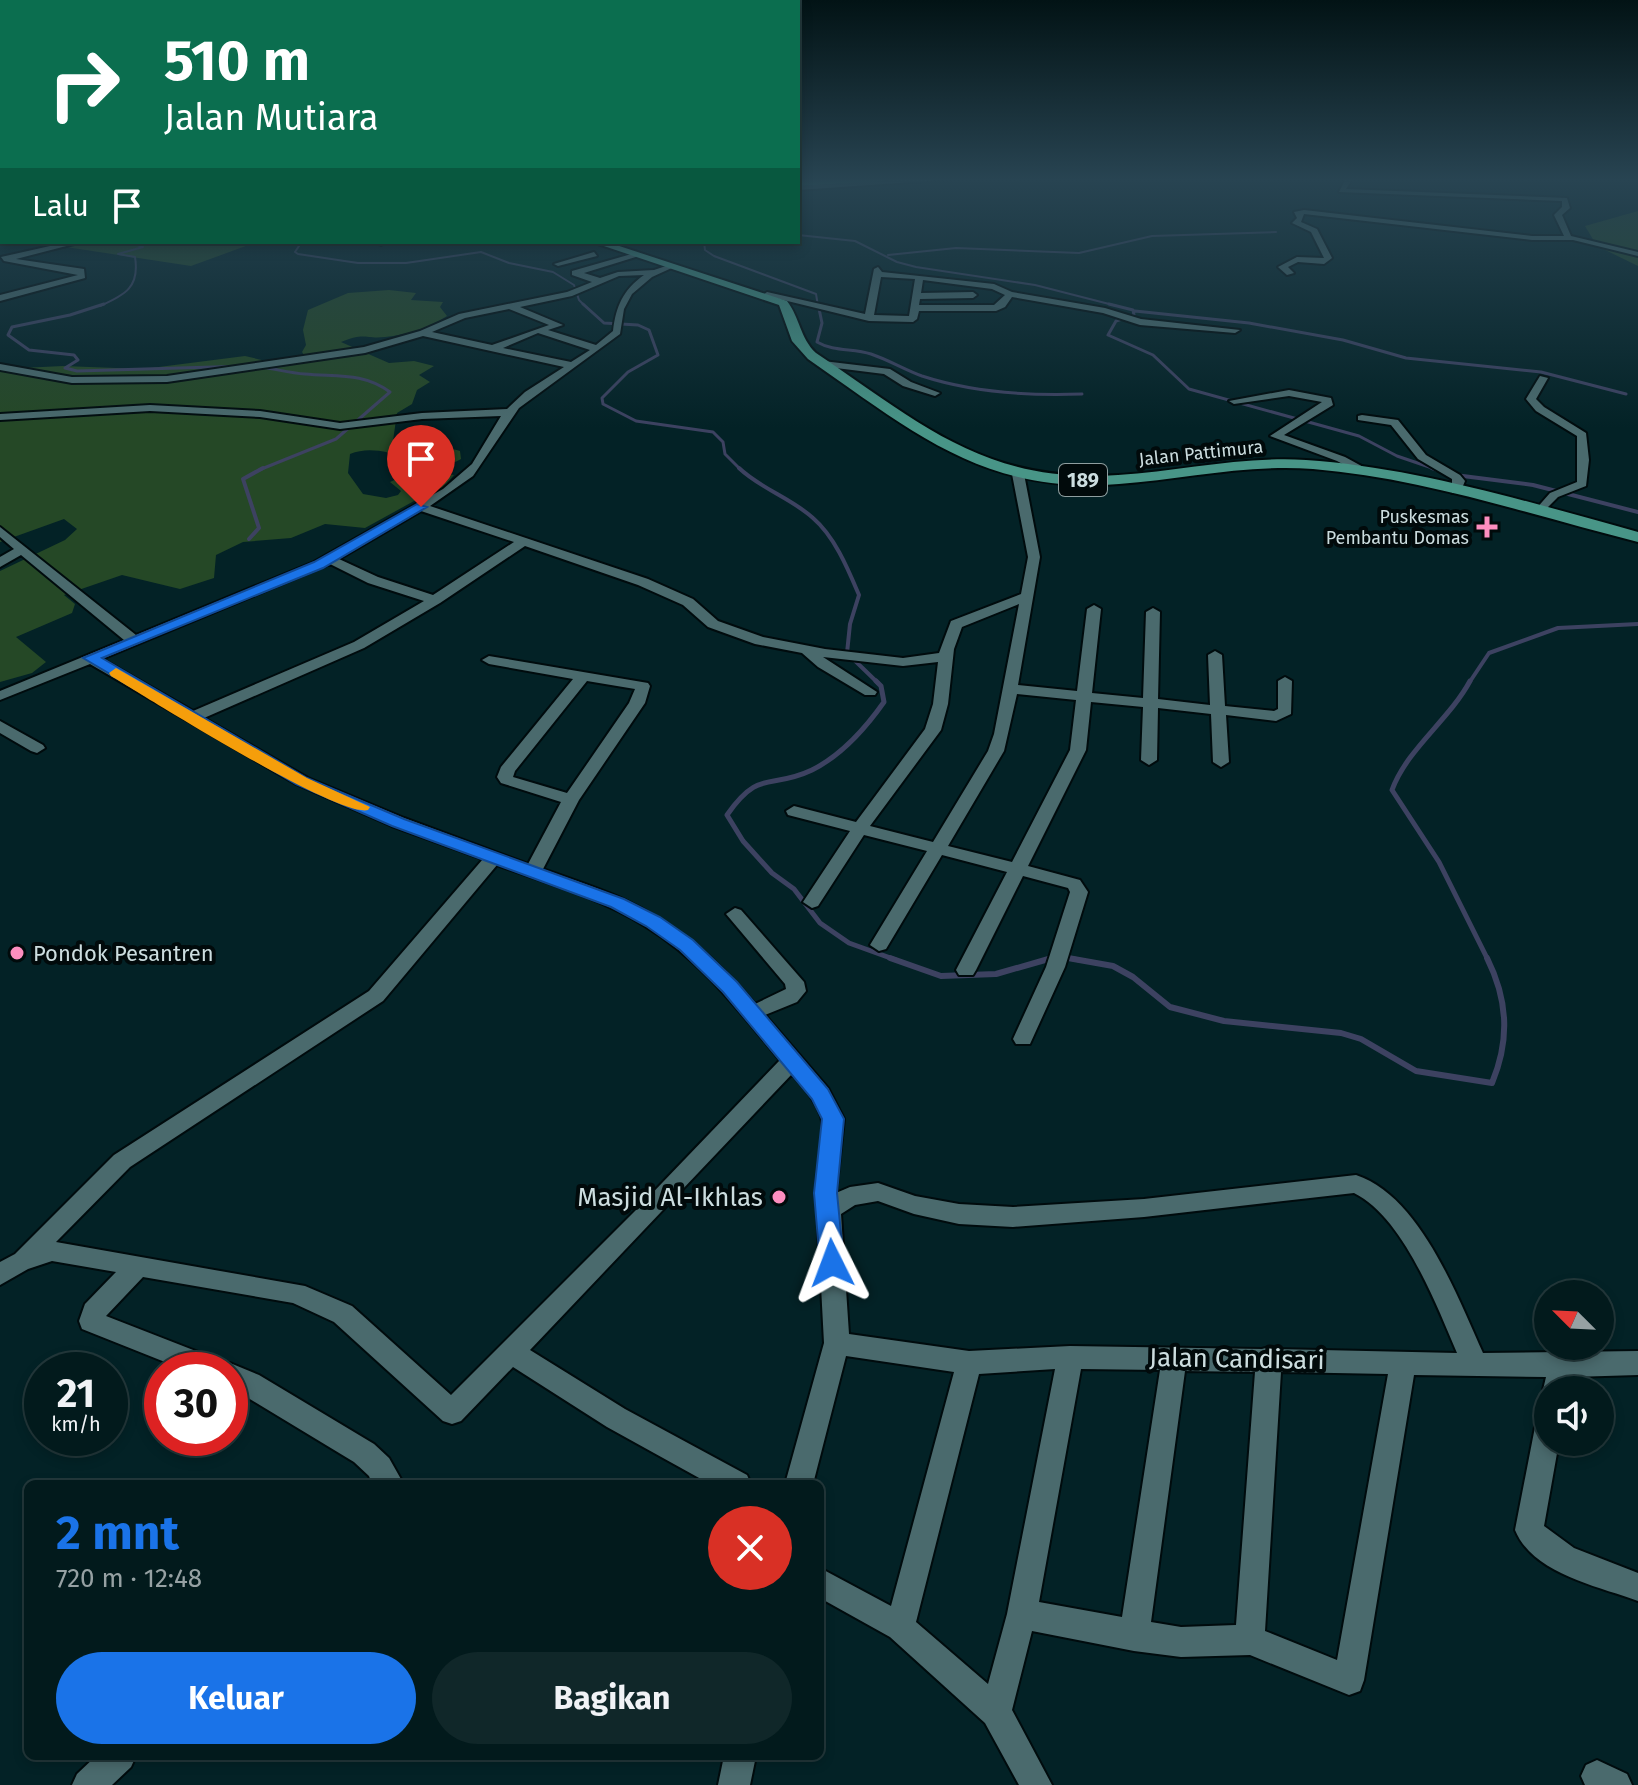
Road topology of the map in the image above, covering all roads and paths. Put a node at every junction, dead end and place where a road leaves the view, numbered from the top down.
1 (17, 261) edge
2 (568, 261) edge
3 (616, 261) edge
4 (657, 261) edge
5 (1290, 261) edge
6 (558, 264) dead end
7 (672, 266) junction
8 (654, 272) junction
9 (1290, 273) dead end
10 (919, 277) junction
11 (599, 281) junction
12 (1010, 294) junction
13 (767, 295) junction
14 (973, 295) dead end
15 (917, 296) junction
16 (0, 298) edge
17 (509, 306) junction
18 (916, 308) junction
19 (869, 318) junction
20 (538, 330) junction
21 (1235, 330) dead end
22 (423, 333) junction
23 (595, 348) junction
24 (491, 349) junction
25 (823, 364) junction
26 (569, 365) junction
27 (0, 367) edge
28 (1543, 378) dead end
29 (935, 393) dead end
30 (1234, 401) dead end
31 (511, 412) junction
32 (0, 417) edge
33 (1362, 418) dead end
34 (1363, 471) junction
35 (1018, 474) junction
36 (1454, 480) junction
37 (421, 507) junction
38 (1541, 510) junction
39 (0, 531) edge
40 (1638, 537) edge
41 (524, 541) junction
42 (22, 549) junction
43 (330, 559) junction
44 (0, 563) edge
45 (1028, 596) junction
46 (435, 600) junction
47 (1094, 609) dead end
48 (1153, 612) dead end
49 (133, 640) junction
50 (806, 649) junction
51 (1215, 655) dead end
52 (947, 656) junction
53 (90, 658) junction
54 (489, 660) dead end
55 (583, 676) junction
56 (1285, 681) dead end
57 (1011, 689) junction
58 (870, 692) dead end
59 (0, 696) edge
60 (1085, 696) junction
61 (1151, 703) junction
62 (1218, 710) junction
63 (192, 717) junction
64 (5, 734) edge
65 (37, 748) dead end
66 (1149, 760) dead end
67 (1221, 762) dead end
68 (571, 800) junction
69 (794, 811) dead end
70 (860, 828) junction
71 (937, 847) junction
72 (495, 856) junction
73 (1020, 868) junction
74 (534, 870) junction
75 (812, 902) dead end
76 (735, 914) dead end
77 (879, 945) dead end
78 (966, 970) dead end
79 (752, 1013) junction
80 (1023, 1039) dead end
81 (791, 1062) junction
82 (829, 1210) junction
83 (137, 1267) junction
84 (10, 1269) edge
85 (837, 1343) junction
86 (169, 1352) edge
87 (511, 1352) junction
88 (1070, 1357) junction
89 (1269, 1358) junction
90 (1174, 1359) junction
91 (1474, 1362) junction
92 (969, 1363) junction
93 (1403, 1363) junction
94 (1638, 1363) edge
95 (1548, 1376) edge
96 (1570, 1376) edge
97 (248, 1382) edge
98 (1543, 1456) edge
99 (387, 1480) edge
100 (730, 1480) edge
101 (800, 1480) edge
102 (824, 1584) edge
103 (1638, 1587) edge
104 (1022, 1614) junction
105 (900, 1627) junction
106 (1134, 1636) junction
107 (1250, 1640) junction
108 (996, 1712) junction
109 (116, 1760) edge
110 (739, 1760) edge
111 (88, 1785) edge
112 (734, 1785) edge
113 (1036, 1785) edge

1 - 16 street
2 - 6 street
3 - 11 street
4 - 7 main road
5 - 9 street
7 - 8 street
7 - 13 main road
8 - 11 street
8 - 23 street
10 - 12 street
10 - 15 street
10 - 19 street
11 - 17 street
12 - 18 street
12 - 21 street
13 - 19 street
13 - 25 main road, Jalan Pattimura / 189
14 - 15 street
15 - 18 street
17 - 20 street
17 - 22 street
18 - 19 street
20 - 23 street
20 - 24 street
22 - 24 street
22 - 27 street
23 - 26 street
24 - 26 street
25 - 29 street
25 - 35 main road, Jalan Pattimura / 189
26 - 31 street
28 - 38 street
30 - 34 street
31 - 32 street
31 - 37 street
33 - 36 street
34 - 35 main road, Jalan Pattimura / 189
34 - 36 main road, Jalan Pattimura / 189
35 - 45 street
36 - 38 main road, Jalan Pattimura / 189
37 - 41 street
37 - 43 street
38 - 40 main road, Jalan Pattimura / 189
39 - 42 street
41 - 46 street
41 - 50 street
42 - 44 street
42 - 49 street
43 - 46 street
43 - 49 street
45 - 52 street
45 - 57 street
46 - 63 street
47 - 60 street
48 - 61 street
49 - 53 street
50 - 52 street
50 - 58 street
51 - 62 street
52 - 70 street
53 - 59 street
53 - 63 street
54 - 55 street
55 - 68 street
55 - 68 street
56 - 62 street
57 - 60 street
57 - 71 street
60 - 61 street
60 - 73 street
61 - 62 street
61 - 66 street
62 - 67 street
63 - 72 street
64 - 65 street
68 - 74 street
69 - 70 street
70 - 71 street
70 - 75 street
71 - 73 street
71 - 77 street
72 - 74 street
72 - 84 street
73 - 78 street
73 - 80 street
74 - 79 street
76 - 79 street
79 - 81 street
81 - 82 street
81 - 87 street
82 - 85 street
82 - 91 street
83 - 84 street
83 - 86 street
83 - 87 street
85 - 92 street, Jalan Candisari
85 - 101 street
87 - 100 street
88 - 90 street, Jalan Candisari
88 - 92 street, Jalan Candisari
88 - 104 street
89 - 90 street, Jalan Candisari
89 - 93 street, Jalan Candisari
89 - 107 street
90 - 106 street
91 - 93 street, Jalan Candisari
91 - 95 street, Jalan Candisari
92 - 105 street
93 - 107 street
94 - 96 street, Jalan Candisari
97 - 99 street
98 - 103 street
102 - 105 street
104 - 106 street
104 - 108 street
105 - 108 street
106 - 107 street
108 - 113 street
109 - 111 street
110 - 112 street

